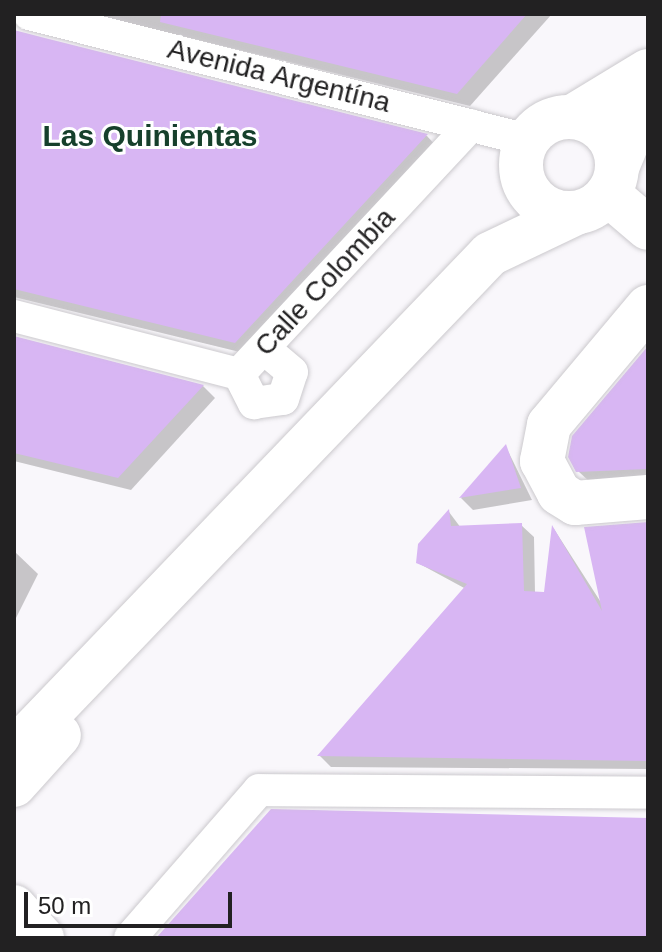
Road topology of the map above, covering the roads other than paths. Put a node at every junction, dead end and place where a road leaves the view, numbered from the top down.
1 (29, 14) edge
2 (648, 71) edge
3 (648, 92) edge
4 (572, 117) junction
5 (471, 125) junction
6 (524, 153) junction
7 (601, 191) junction
8 (648, 228) edge
9 (490, 254) junction
10 (648, 307) edge
11 (14, 316) edge
12 (265, 349) junction
13 (239, 374) junction
14 (298, 458) junction
15 (648, 497) edge
16 (154, 629) junction
17 (50, 713) junction
18 (14, 750) edge
19 (14, 756) edge
20 (14, 785) edge
21 (648, 793) edge
22 (14, 801) edge
23 (130, 938) edge

1 - 5 street, Avenida Argentína
2 - 4 main road
3 - 7 main road
4 - 6 main road
4 - 7 main road
5 - 6 street, Avenida Argentína
5 - 12 street, Calle Colombia
6 - 7 main road
6 - 9 main road
7 - 8 main road
7 - 9 main road
9 - 14 main road
10 - 15 main road
11 - 13 street, Calle Colombia
12 - 13 street, Calle Colombia
12 - 13 street
14 - 16 main road
14 - 17 main road
16 - 20 main road
16 - 22 main road
17 - 18 main road
17 - 19 main road
21 - 23 street

